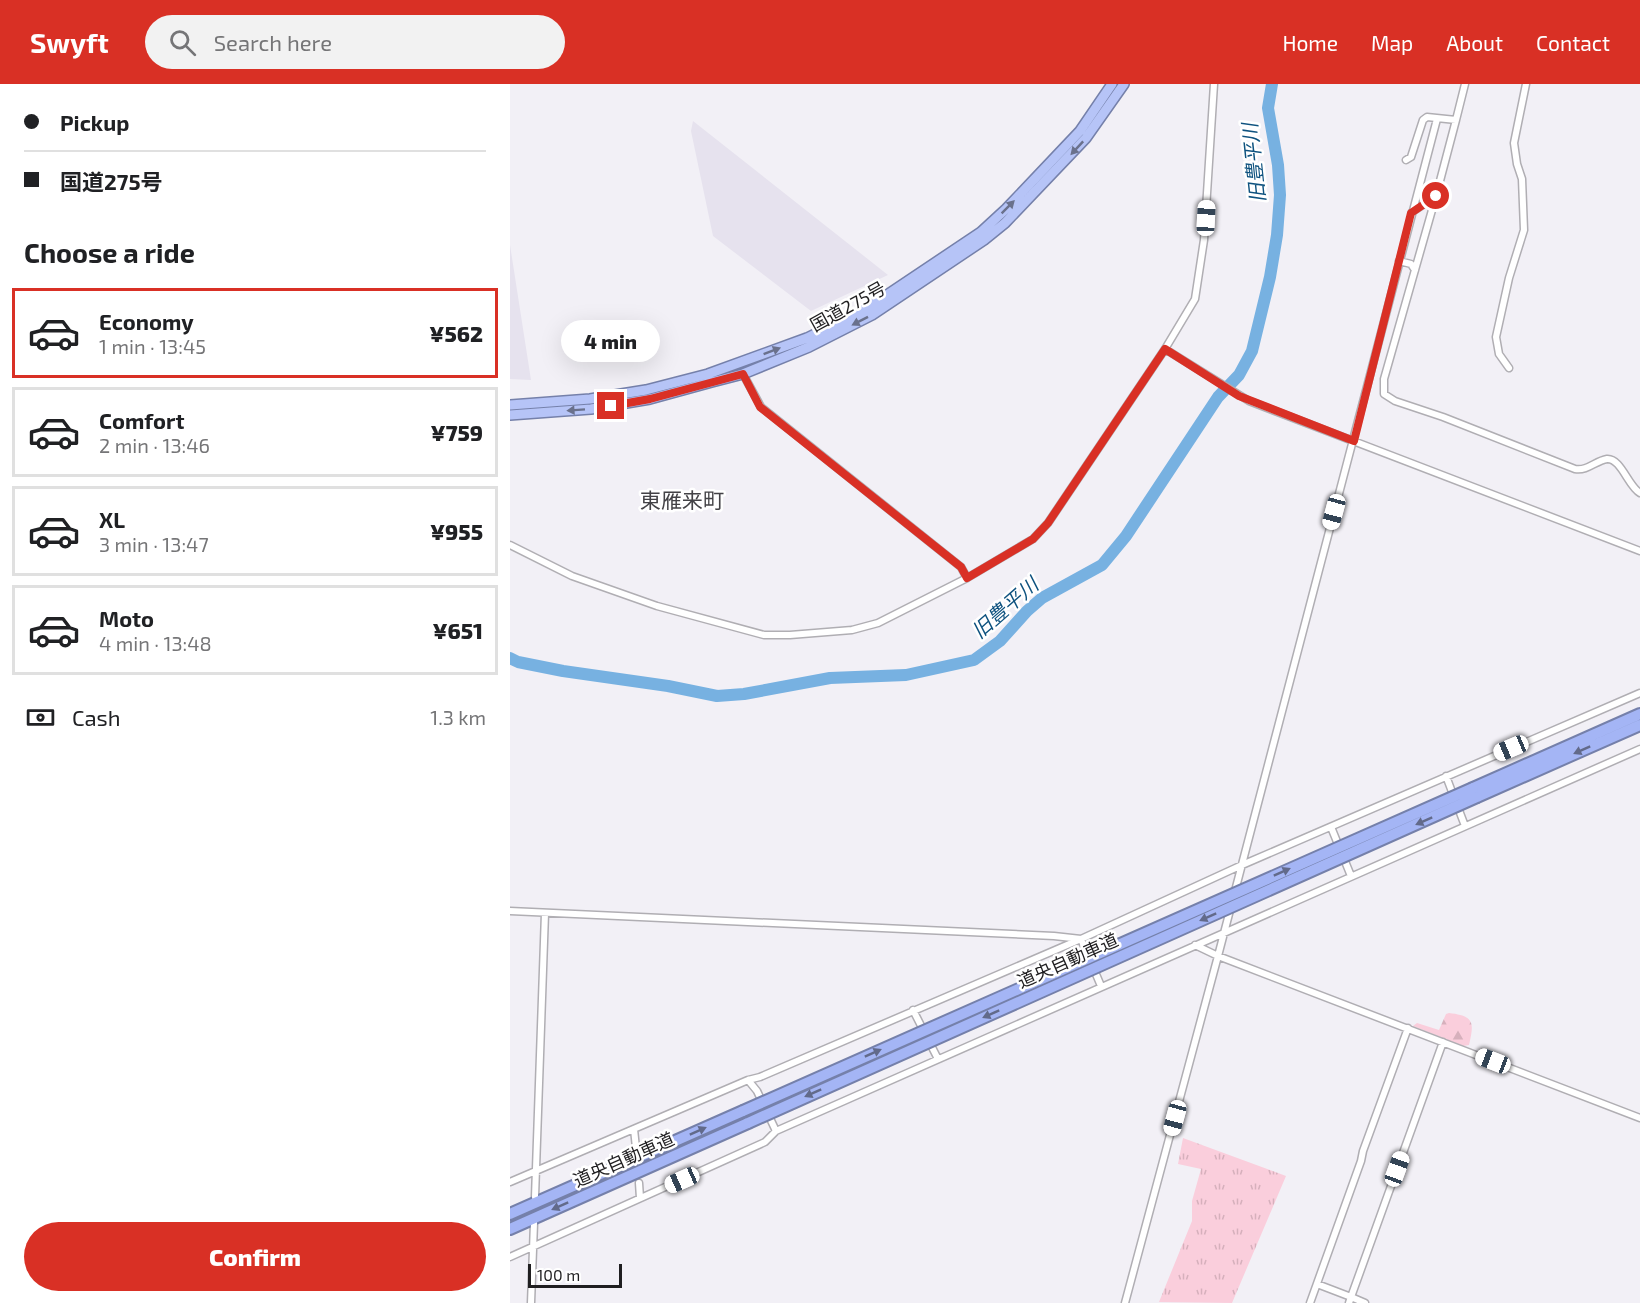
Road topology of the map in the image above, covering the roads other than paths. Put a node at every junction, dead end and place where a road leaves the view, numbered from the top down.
1 (1112, 84) edge
2 (1124, 84) edge
3 (1214, 84) edge
4 (1465, 84) edge
5 (1526, 84) edge
6 (1437, 119) junction
7 (1456, 120) junction
8 (1406, 160) dead end
9 (1436, 196) junction
10 (1411, 213) junction
11 (1399, 261) junction
12 (1416, 271) junction
13 (1165, 349) junction
14 (1509, 368) dead end
15 (743, 374) junction
16 (510, 405) edge
17 (510, 414) edge
18 (1354, 441) junction
19 (1640, 493) edge
20 (510, 545) edge
21 (1640, 551) edge
22 (967, 578) junction
23 (1640, 693) edge
24 (1636, 721) edge
25 (1640, 749) edge
26 (1446, 776) junction
27 (1475, 792) junction
28 (1465, 825) junction
29 (1331, 827) junction
30 (1242, 866) junction
31 (1351, 876) junction
32 (510, 911) edge
33 (545, 913) junction
34 (1224, 931) junction
35 (1081, 939) junction
36 (1195, 945) junction
37 (1218, 956) junction
38 (1101, 986) junction
39 (913, 1010) junction
40 (1408, 1028) junction
41 (1443, 1042) junction
42 (938, 1059) junction
43 (748, 1080) junction
44 (1640, 1118) edge
45 (634, 1129) junction
46 (776, 1131) junction
47 (636, 1148) dead end
48 (535, 1171) junction
49 (510, 1182) edge
50 (639, 1182) dead end
51 (535, 1197) dead end
52 (640, 1198) junction
53 (510, 1214) edge
54 (534, 1223) dead end
55 (510, 1229) edge
56 (533, 1247) junction
57 (510, 1257) edge
58 (1317, 1284) junction
59 (1350, 1300) edge
60 (531, 1303) edge
61 (1125, 1303) edge
62 (1310, 1303) edge
63 (1365, 1303) edge

16 -> 1 highway, 国道275号
2 -> 15 highway, 国道275号
3 - 13 street
4 - 7 street
5 - 14 street
6 - 7 street
6 - 8 street
6 - 10 street
7 - 9 street
9 - 10 street
9 - 12 street
10 - 11 street
11 - 12 street
11 - 18 street
12 - 19 street
13 - 18 street
13 - 22 street
15 -> 17 highway, 国道275号
15 - 22 street
18 - 21 street
18 - 30 street
20 - 22 street
23 - 26 street
24 - 27 highway, 道央自動車道
25 - 28 street
26 - 28 street
26 - 29 street
53 -> 27 highway, 道央自動車道, bridge
27 -> 55 highway, 道央自動車道, bridge
28 - 31 street
29 - 30 street
29 - 31 street
30 - 34 street
30 - 35 street
31 - 34 street
32 - 33 street
33 - 35 street
33 - 48 street
34 - 36 street
34 - 37 street
35 - 38 street
35 - 39 street
36 - 37 street
36 - 38 street
37 - 40 street
37 - 61 street
38 - 42 street
39 - 42 street
39 - 43 street
40 - 41 street
40 - 58 street
41 - 44 street
41 - 59 street
42 - 46 street
43 - 45 street
43 - 46 street
45 - 47 street
45 - 48 street
46 - 52 street
48 - 49 street
48 - 51 street
50 - 52 street
52 - 56 street
54 - 56 street
56 - 57 street
56 - 60 street
58 - 59 street
58 - 62 street
59 - 63 street

